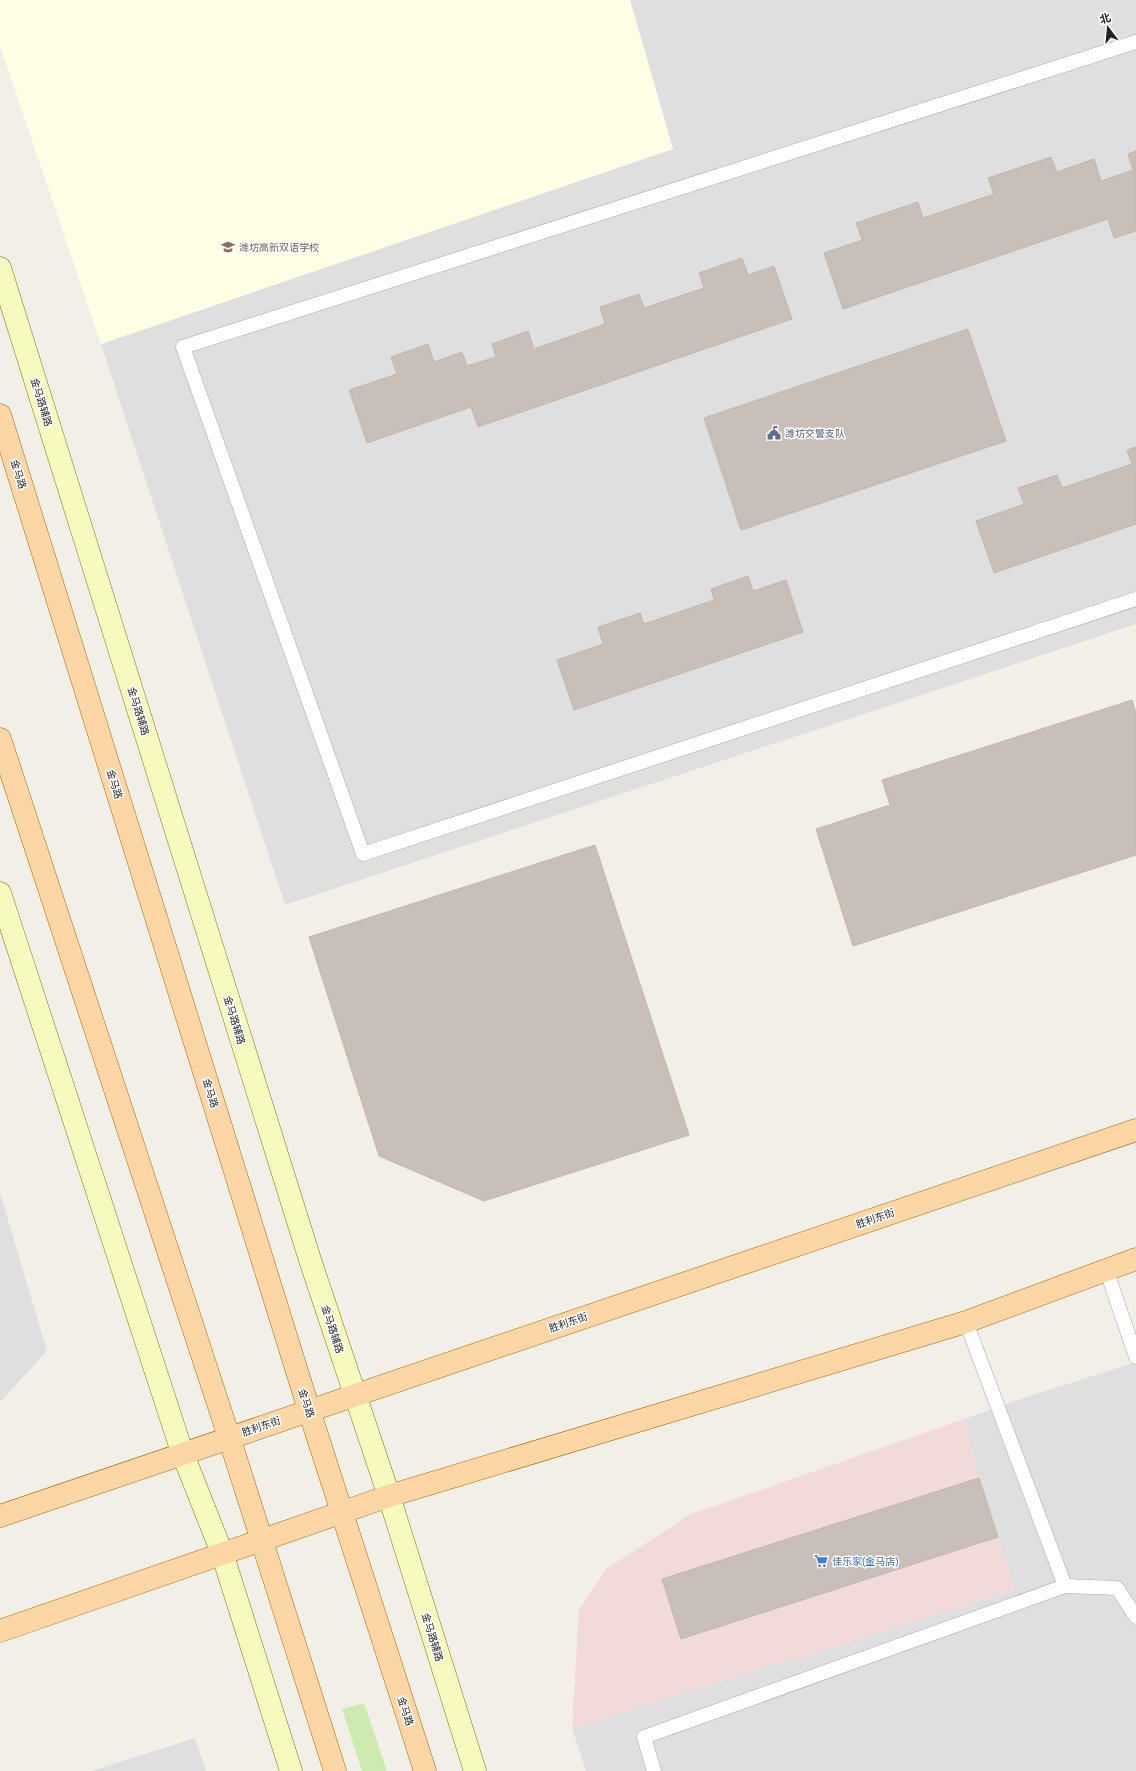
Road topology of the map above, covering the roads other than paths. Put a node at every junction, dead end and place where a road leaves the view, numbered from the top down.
1 (1136, 42) edge
2 (0, 268) edge
3 (0, 414) edge
4 (1136, 600) edge
5 (0, 739) edge
6 (0, 893) edge
7 (1136, 1130) edge
8 (1136, 1260) edge
9 (1106, 1269) junction
10 (966, 1322) junction
11 (1136, 1357) edge
12 (355, 1394) junction
13 (309, 1410) junction
14 (229, 1438) junction
15 (182, 1452) junction
16 (389, 1496) junction
17 (342, 1512) junction
18 (0, 1516) edge
19 (261, 1541) junction
20 (222, 1553) junction
21 (1065, 1586) junction
22 (1136, 1617) edge
23 (0, 1631) edge
24 (291, 1771) edge
25 (335, 1771) edge
26 (425, 1771) edge
27 (475, 1771) edge
28 (654, 1771) edge

1 - 4 lane
2 - 12 street, 金马路辅路
3 - 13 main road, 金马路
5 - 14 main road
6 - 15 street
7 - 12 main road, 胜利东街
8 - 9 main road
9 - 10 main road
9 - 11 lane
10 - 16 main road
10 - 21 lane
12 - 13 main road, 胜利东街
12 - 16 street, 金马路辅路
13 - 14 main road, 胜利东街
13 - 17 main road, 金马路
14 - 15 main road, 胜利东街
14 - 19 main road
15 - 18 main road, 胜利东街
15 - 20 street
16 - 17 main road
16 - 27 street, 金马路辅路
17 - 19 main road
17 - 26 main road, 金马路
19 - 20 main road
19 - 25 main road
20 - 23 main road
20 - 24 street
21 - 22 lane
21 - 28 lane

